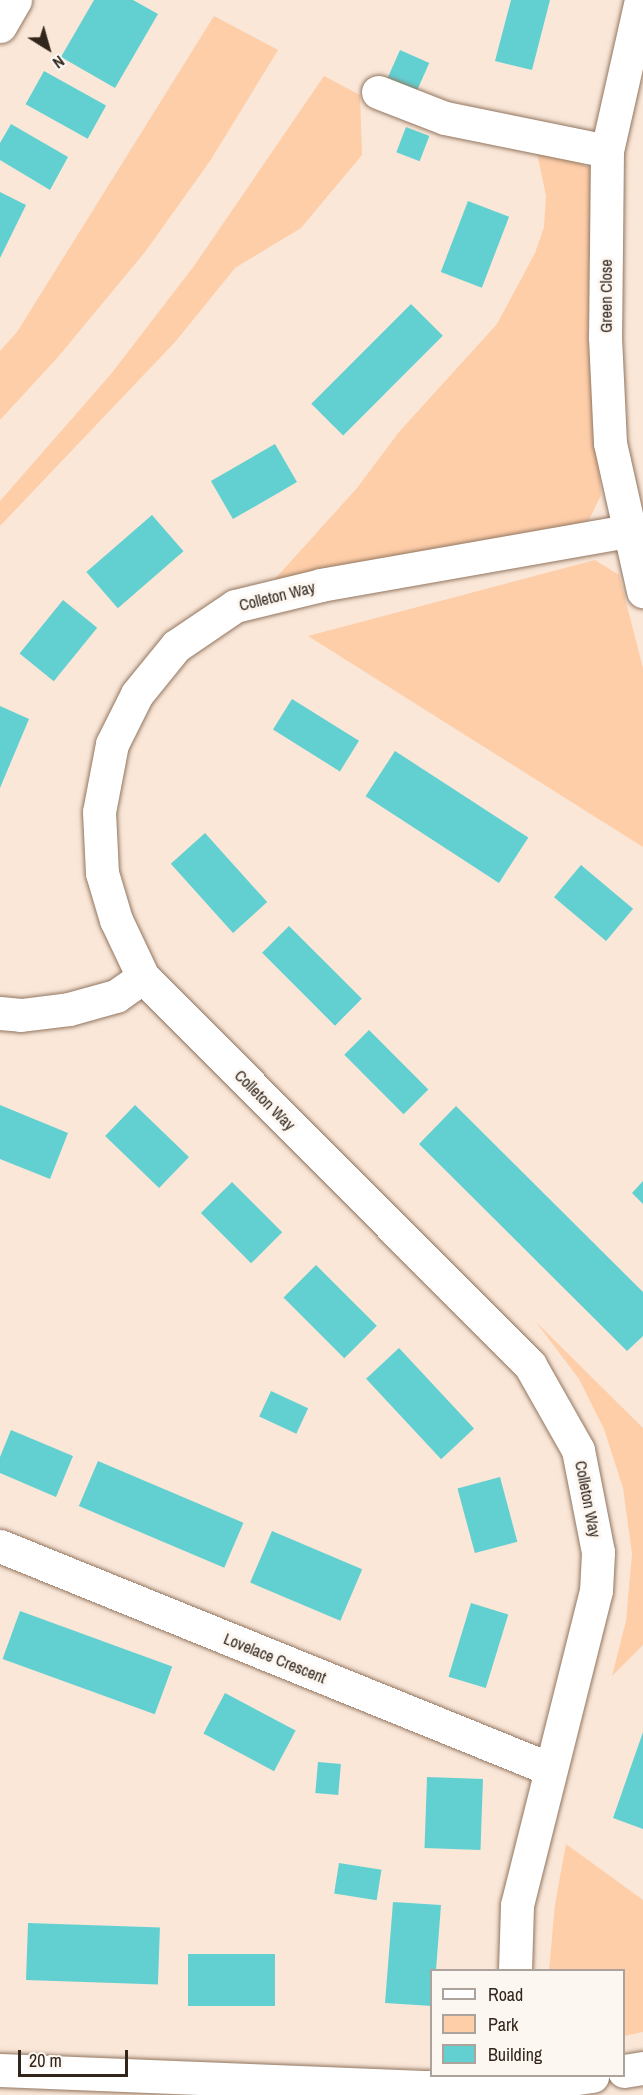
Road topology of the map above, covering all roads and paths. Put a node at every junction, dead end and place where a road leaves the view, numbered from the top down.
1 (15, 0) edge
2 (641, 0) edge
3 (0, 26) edge
4 (378, 92) dead end
5 (607, 151) junction
6 (628, 531) junction
7 (643, 591) edge
8 (143, 977) junction
9 (0, 1012) edge
10 (0, 1546) edge
11 (550, 1769) junction
12 (515, 1969) edge
13 (643, 2068) edge
14 (0, 2070) edge
15 (625, 2071) edge
16 (576, 2077) edge
17 (514, 2081) edge

1 - 3 street
2 - 5 street, Green Close
4 - 5 street
5 - 6 street, Green Close
6 - 7 street, Green Close
6 - 8 street, Colleton Way
8 - 9 street
8 - 11 street, Colleton Way
10 - 11 street, Lovelace Crescent
11 - 12 street, Colleton Way
13 - 15 street
14 - 17 street
16 - 17 street

